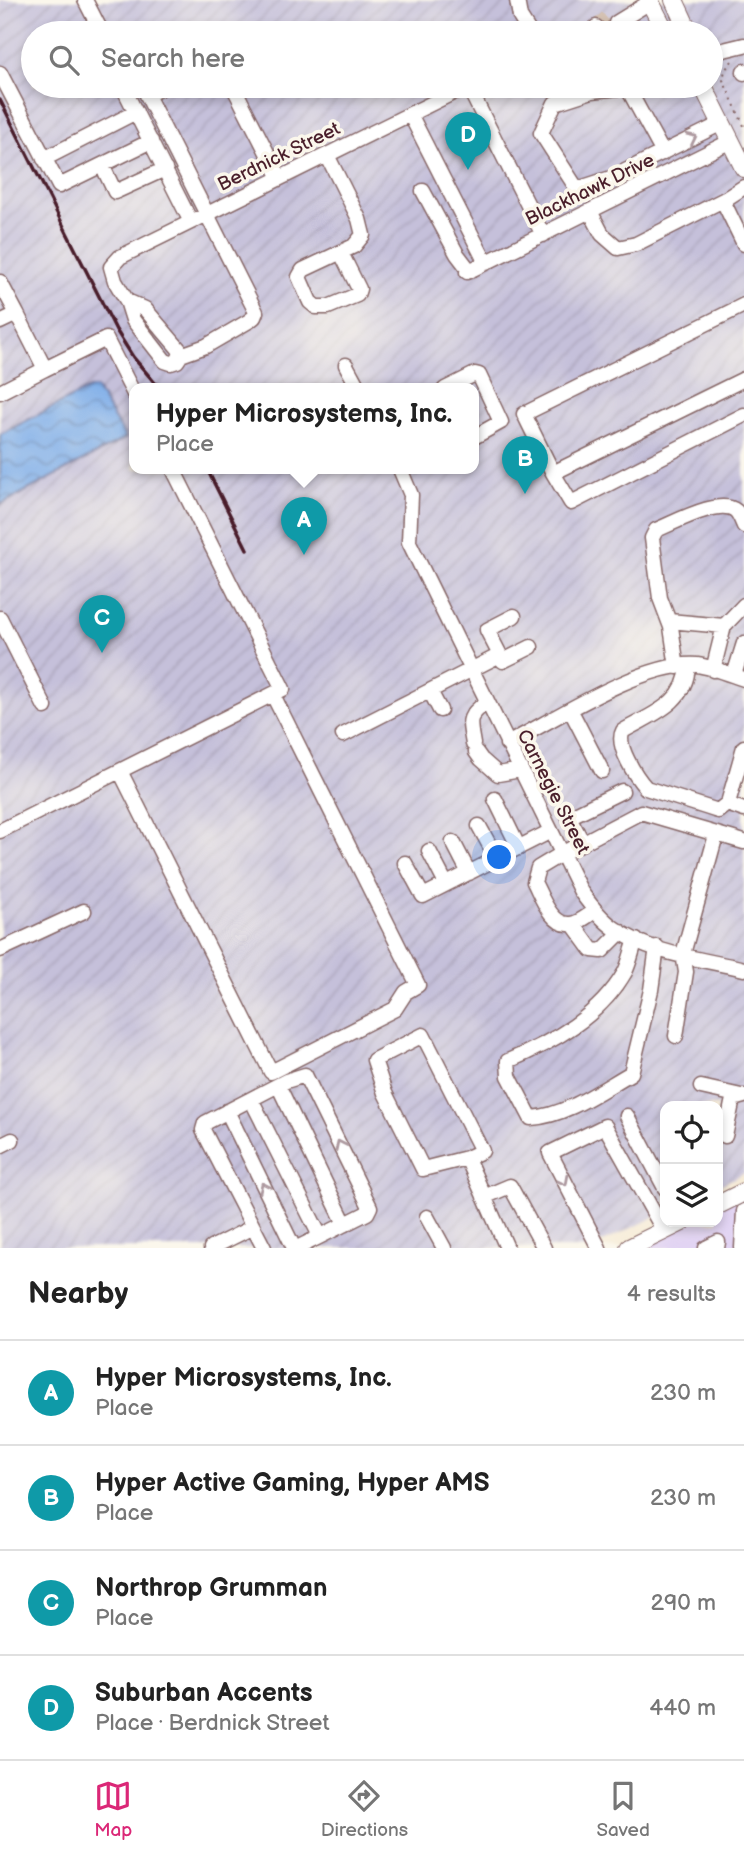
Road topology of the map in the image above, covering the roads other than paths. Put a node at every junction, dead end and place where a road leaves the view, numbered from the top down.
1 (85, 0) edge
2 (517, 0) edge
3 (674, 0) edge
4 (649, 1) edge
5 (96, 21) edge
6 (522, 21) edge
7 (619, 21) tunnel mouth
8 (660, 21) edge
9 (684, 21) edge
10 (744, 45) edge
11 (723, 50) edge
12 (0, 73) edge
13 (129, 98) edge
14 (148, 98) edge
15 (239, 98) edge
16 (443, 98) edge
17 (474, 98) edge
18 (555, 98) edge
19 (570, 98) edge
20 (633, 98) edge
21 (709, 98) edge
22 (555, 103) junction
23 (136, 112) junction
24 (410, 114) junction
25 (722, 124) junction
26 (151, 141) junction
27 (731, 141) junction
28 (663, 153) junction
29 (327, 155) junction
30 (44, 159) junction
31 (102, 165) junction
32 (744, 168) edge
33 (165, 169) junction
34 (280, 178) junction
35 (744, 187) edge
36 (423, 191) dead end
37 (727, 198) junction
38 (590, 211) junction
39 (205, 215) junction
40 (191, 222) junction
41 (542, 235) junction
42 (744, 244) edge
43 (341, 253) dead end
44 (486, 263) junction
45 (1, 286) edge
46 (744, 305) edge
47 (17, 314) junction
48 (0, 322) edge
49 (346, 365) dead end
50 (45, 369) junction
51 (744, 379) edge
52 (356, 383) edge
53 (457, 383) edge
54 (129, 384) edge
55 (0, 392) edge
56 (744, 415) edge
57 (479, 434) edge
58 (553, 473) junction
59 (176, 474) edge
60 (404, 474) edge
61 (744, 526) edge
62 (744, 605) edge
63 (514, 616) dead end
64 (0, 618) edge
65 (669, 621) junction
66 (724, 626) junction
67 (744, 643) edge
68 (531, 647) dead end
69 (500, 655) junction
70 (682, 667) junction
71 (471, 670) junction
72 (713, 670) junction
73 (739, 677) edge
74 (430, 691) junction
75 (272, 695) junction
76 (486, 702) junction
77 (45, 707) dead end
78 (440, 710) dead end
79 (571, 711) junction
80 (343, 736) dead end
81 (507, 744) junction
82 (744, 747) edge
83 (521, 770) junction
84 (120, 771) junction
85 (602, 771) dead end
86 (622, 790) dead end
87 (495, 799) dead end
88 (727, 804) junction
89 (744, 810) edge
90 (479, 825) dead end
91 (0, 831) edge
92 (551, 831) junction
93 (716, 835) junction
94 (453, 842) dead end
95 (744, 842) edge
96 (583, 843) junction
97 (519, 848) junction
98 (429, 851) dead end
99 (563, 853) junction
100 (497, 859) junction
101 (405, 863) dead end
102 (469, 873) junction
103 (446, 884) junction
104 (84, 911) dead end
105 (595, 911) junction
106 (573, 924) junction
107 (621, 932) junction
108 (636, 940) junction
109 (657, 947) junction
110 (0, 950) edge
111 (683, 954) junction
112 (744, 969) edge
113 (676, 1036) dead end
114 (278, 1085) junction
115 (701, 1087) dead end
116 (742, 1096) edge
117 (251, 1099) junction
118 (227, 1111) junction
119 (628, 1116) dead end
120 (725, 1136) dead end
121 (467, 1158) junction
122 (660, 1178) edge
123 (744, 1192) edge
124 (484, 1197) junction
125 (723, 1202) edge
126 (744, 1211) edge
127 (428, 1217) dead end
128 (345, 1224) junction
129 (253, 1227) junction
130 (672, 1227) edge
131 (664, 1231) junction
132 (320, 1236) junction
133 (211, 1248) edge
134 (264, 1248) edge
135 (296, 1248) edge
136 (444, 1248) edge
137 (507, 1248) edge
138 (544, 1248) edge
139 (599, 1248) edge
140 (629, 1248) edge
141 (706, 1248) edge
142 (717, 1248) edge
143 (741, 1248) edge

1 - 5 street
2 - 6 street
3 - 9 main road
4 - 7 street
4 - 8 main road
10 - 11 street
12 - 30 street
13 - 23 street
14 - 39 street
15 - 34 street
16 - 24 street, Berdnick Street
17 - 41 street
18 - 22 street
19 - 22 street
20 - 28 street
21 - 25 main road
22 - 28 street
23 - 26 street
23 - 30 street
24 - 29 street, Berdnick Street
24 - 44 street
25 - 27 main road
28 -> 25 street
26 - 31 street
26 - 33 street
27 - 32 main road
27 - 38 street, Blackhawk Drive
29 - 34 street, Berdnick Street
29 - 43 street
30 - 31 street
31 - 33 street
33 - 40 street
34 - 39 street, Berdnick Street
35 - 37 street
36 - 44 street, Blackhawk Drive
37 - 38 street
37 - 42 street
38 - 41 street, Blackhawk Drive
39 - 40 street, Berdnick Street
39 - 40 street, Berdnick Street
41 - 44 street, Blackhawk Drive
45 - 47 street
46 - 58 street
47 - 48 street
47 - 50 street
49 - 52 street
50 - 54 street
50 - 55 street
51 - 58 street
53 - 57 street
56 - 58 street
59 - 75 street
60 - 71 street, Carnegie Street
61 - 65 street
62 - 66 street
63 - 69 street
64 - 77 street
65 - 66 street
65 - 70 street
66 - 72 street
67 - 73 street
68 - 69 street
69 - 71 street
70 - 72 street
70 - 79 street
70 - 88 street
71 - 74 street
71 - 76 street, Carnegie Street
72 - 73 street
74 - 78 street
74 - 80 street
75 - 84 street
75 - 84 street
76 - 81 street, Carnegie Street
76 - 83 street
79 - 81 street
79 - 85 street
81 - 83 street, Carnegie Street
82 - 88 street
83 - 92 street, Carnegie Street
84 - 91 street
86 - 96 street
87 - 97 street
88 - 89 street
90 - 100 street
92 - 97 street
92 - 99 street, Carnegie Street
93 - 95 street
93 - 96 street
93 - 111 street
94 - 102 street
96 - 99 street
97 - 100 street
98 - 103 street
99 - 105 street, Carnegie Street
99 - 106 street
100 - 102 street
101 - 103 street
102 - 103 street
104 - 110 street
105 - 106 street
105 - 107 street, Carnegie Street
106 - 107 street
107 - 108 street, Carnegie Street
108 - 109 street, Carnegie Street
108 - 109 street
109 - 111 street, Carnegie Street
111 - 112 street, Carnegie Street
111 - 113 street
114 - 117 street
114 - 128 street
128 -> 114 street
115 - 116 street
116 - 120 street
117 - 118 street
117 - 132 street
118 - 129 street
135 -> 118 street
119 - 122 street
121 - 121 street
121 - 124 street
123 - 125 main road
124 - 137 street
124 - 138 street
126 - 143 street
127 - 136 street
128 - 132 street
129 - 133 street
129 - 134 street
130 - 131 main road
131 -> 139 street
131 - 140 main road
132 - 135 street
141 - 142 street

